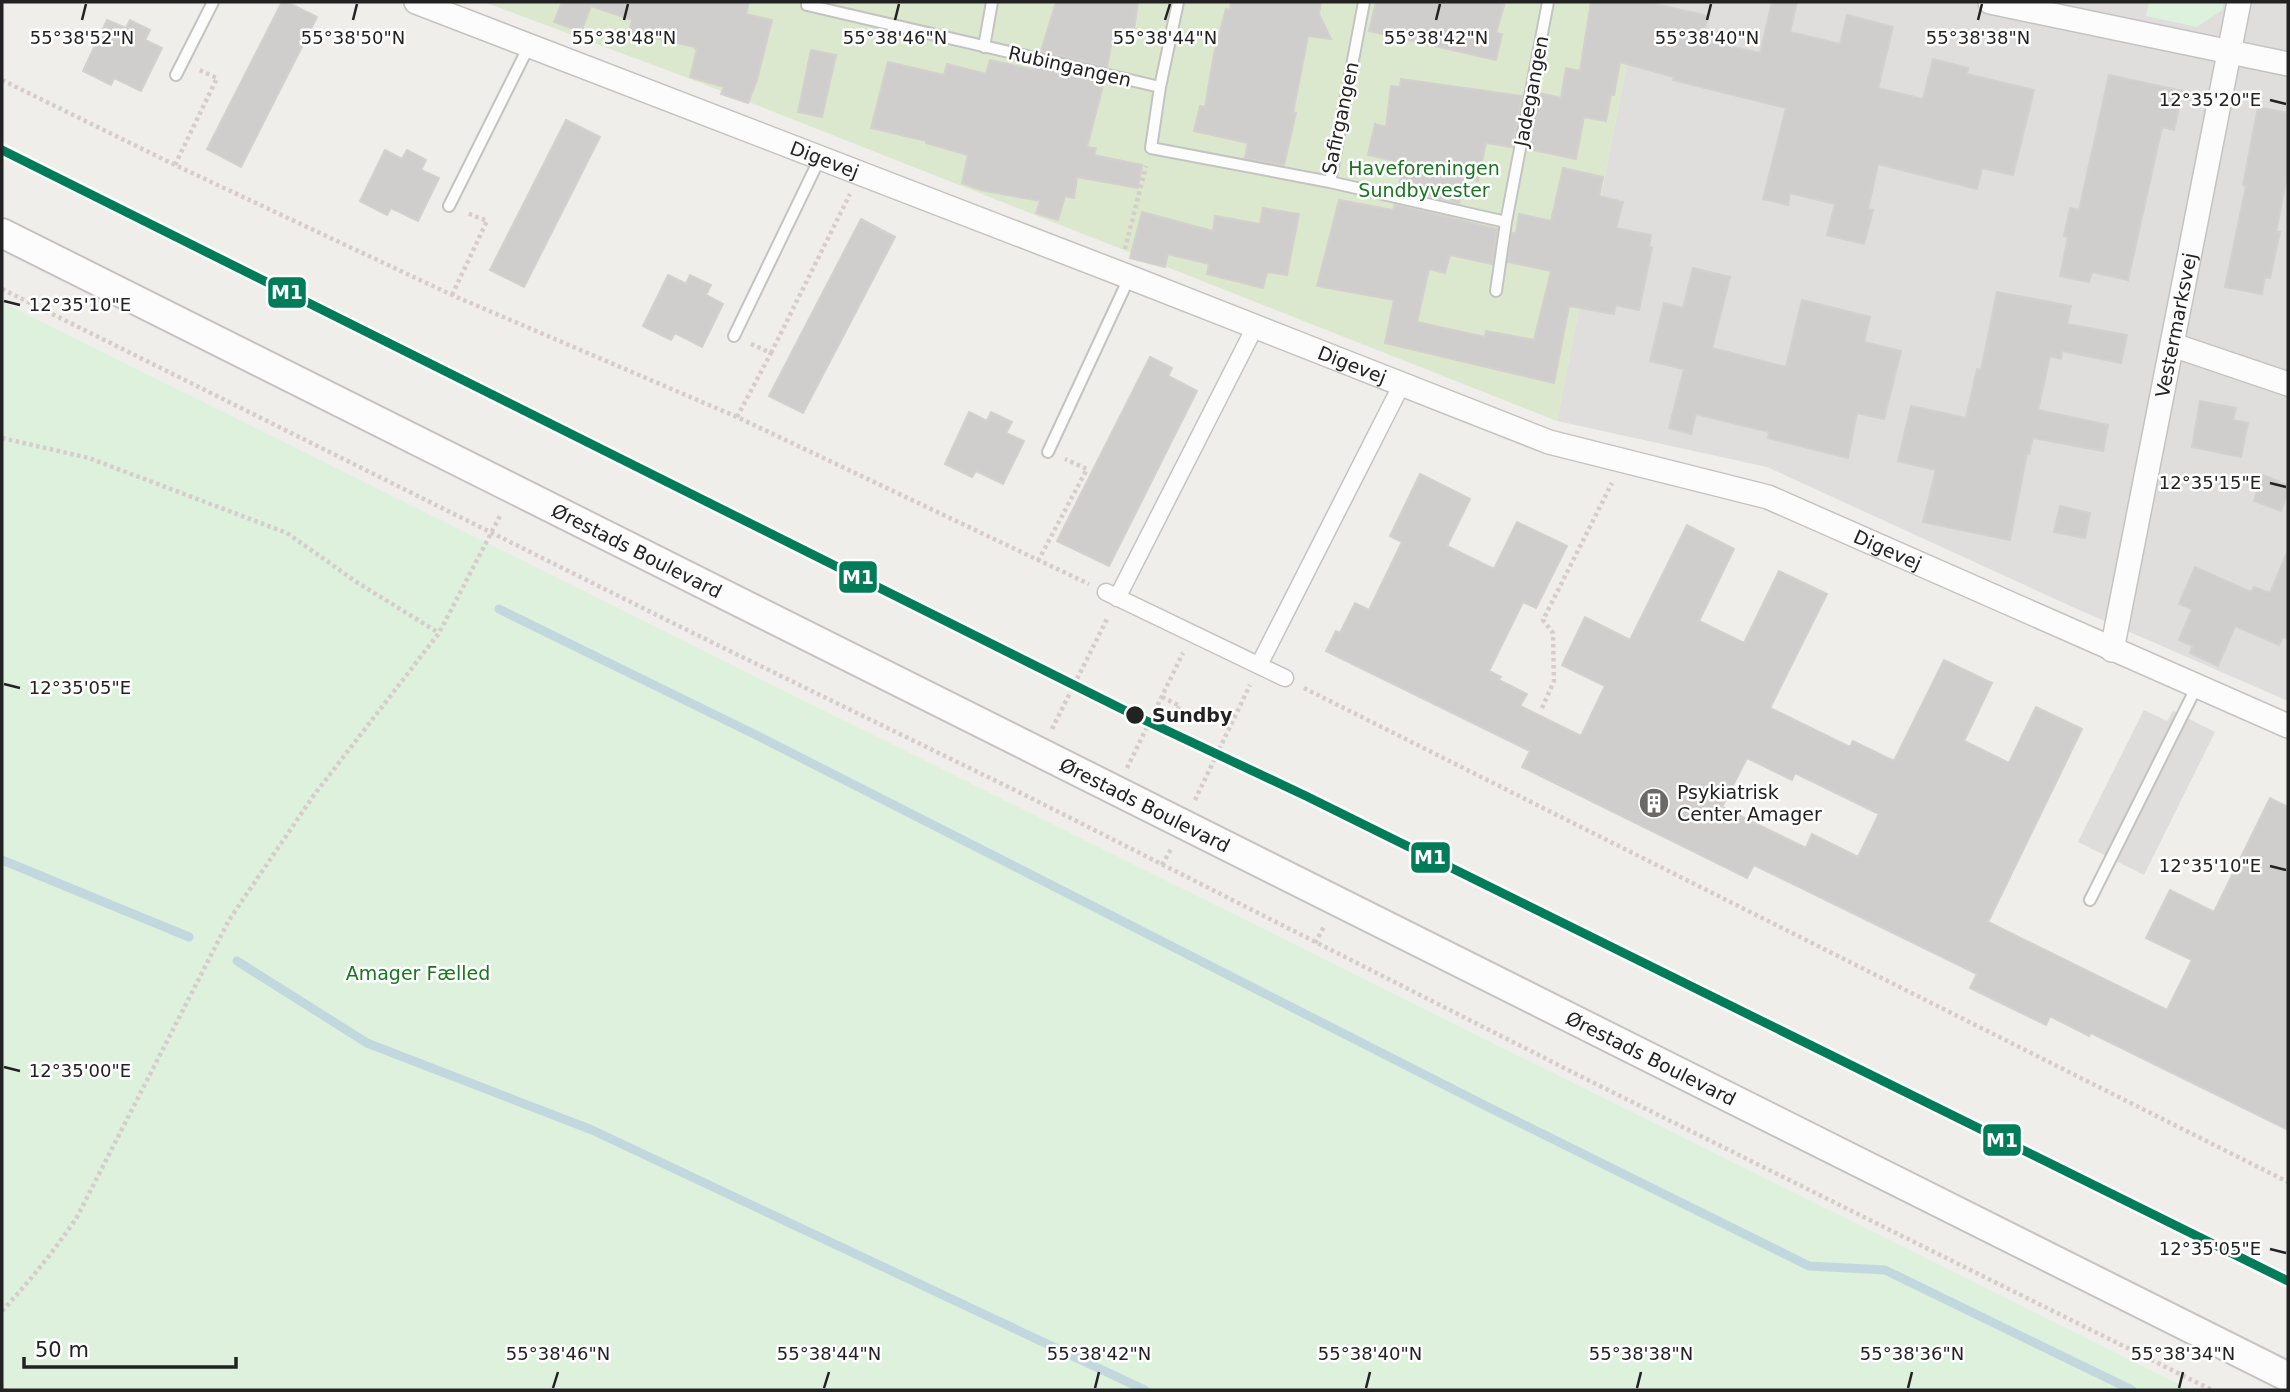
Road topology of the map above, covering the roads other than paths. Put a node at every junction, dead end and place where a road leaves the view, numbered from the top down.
1 (213, 2) edge
2 (416, 2) edge
3 (992, 2) edge
4 (1178, 2) edge
5 (1364, 2) edge
6 (1548, 2) edge
7 (1990, 2) edge
8 (2239, 2) edge
9 (807, 4) edge
10 (530, 46) junction
11 (984, 47) junction
12 (2230, 52) junction
13 (2288, 64) edge
14 (176, 75) dead end
15 (1160, 86) junction
16 (820, 158) junction
17 (1329, 183) junction
18 (449, 206) road end
19 (1506, 222) junction
20 (2, 233) edge
21 (1124, 275) junction
22 (1496, 291) dead end
23 (1255, 327) junction
24 (734, 336) road end
25 (2173, 345) junction
26 (1402, 384) junction
27 (2288, 384) edge
28 (1048, 452) road end
29 (2112, 650) junction
30 (1259, 665) junction
31 (1285, 678) road end
32 (2197, 686) junction
33 (2288, 726) edge
34 (2090, 900) dead end
35 (2288, 1377) edge

1 - 14 lane
2 - 10 street, Digevej
3 - 11 lane, Rubingangen
4 - 15 lane
5 - 17 lane, Safirgangen
6 - 19 lane, Jadegangen
7 - 12 street
8 - 12 street, Vestermarksvej
9 - 11 lane
10 - 16 street, Digevej
10 - 18 lane
11 - 15 lane, Rubingangen
12 - 13 street
12 - 25 street, Vestermarksvej
15 - 17 lane, Safirgangen
16 - 21 street, Digevej
16 - 24 lane
17 - 19 lane
19 - 22 lane, Jadegangen
20 - 35 street, Ørestads Boulevard
21 - 23 street, Digevej
21 - 28 lane
23 - 26 street, Digevej
23 - 30 street
25 - 27 street
25 - 29 street, Vestermarksvej
26 - 29 street, Digevej
26 - 30 street
29 - 32 street, Digevej
30 - 31 street
32 - 33 street, Digevej
32 - 34 lane

